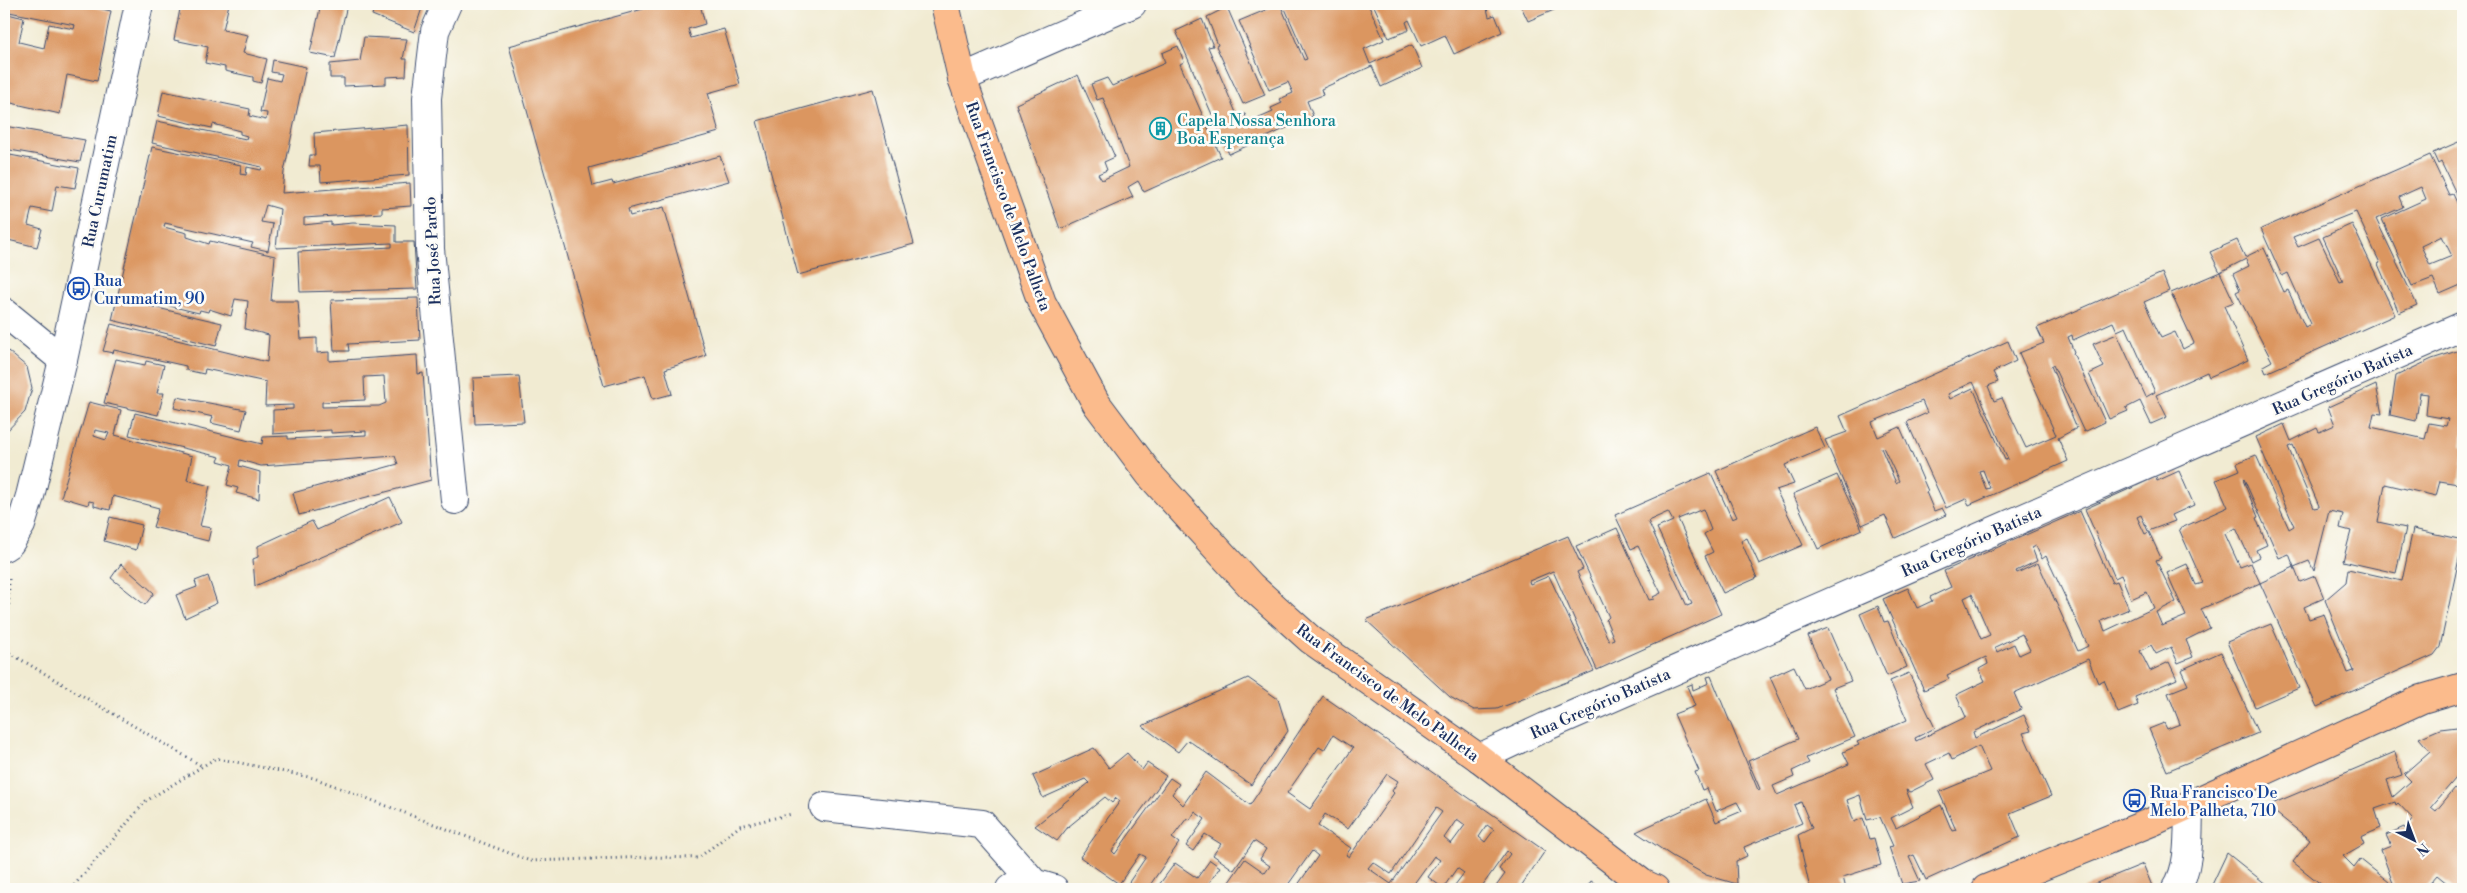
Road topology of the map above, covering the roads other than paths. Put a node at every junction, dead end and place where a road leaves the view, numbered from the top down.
1 (139, 4) edge
2 (447, 4) edge
3 (945, 4) edge
4 (1132, 4) edge
5 (962, 78) junction
6 (4, 312) edge
7 (2463, 326) edge
8 (63, 360) junction
9 (455, 500) dead end
10 (7, 545) edge
11 (2463, 670) edge
12 (2463, 688) edge
13 (2422, 700) junction
14 (1479, 758) junction
15 (2189, 805) junction
16 (824, 807) road end
17 (1033, 888) edge
18 (1655, 889) edge
19 (1986, 889) edge
20 (2176, 889) edge

1 - 8 street, Rua Curumatim
2 - 9 street, Rua José Pardo
3 - 5 main road, Rua Francisco de Melo Palheta
4 - 5 street
5 - 14 main road, Rua Francisco de Melo Palheta
6 - 8 street
7 - 14 street, Rua Gregório Batista
8 - 10 street, Rua Curumatim
11 - 13 main road
12 - 13 main road
13 - 15 main road
14 - 18 main road, Rua Francisco de Melo Palheta
15 - 19 main road
15 - 20 street
16 - 17 street

